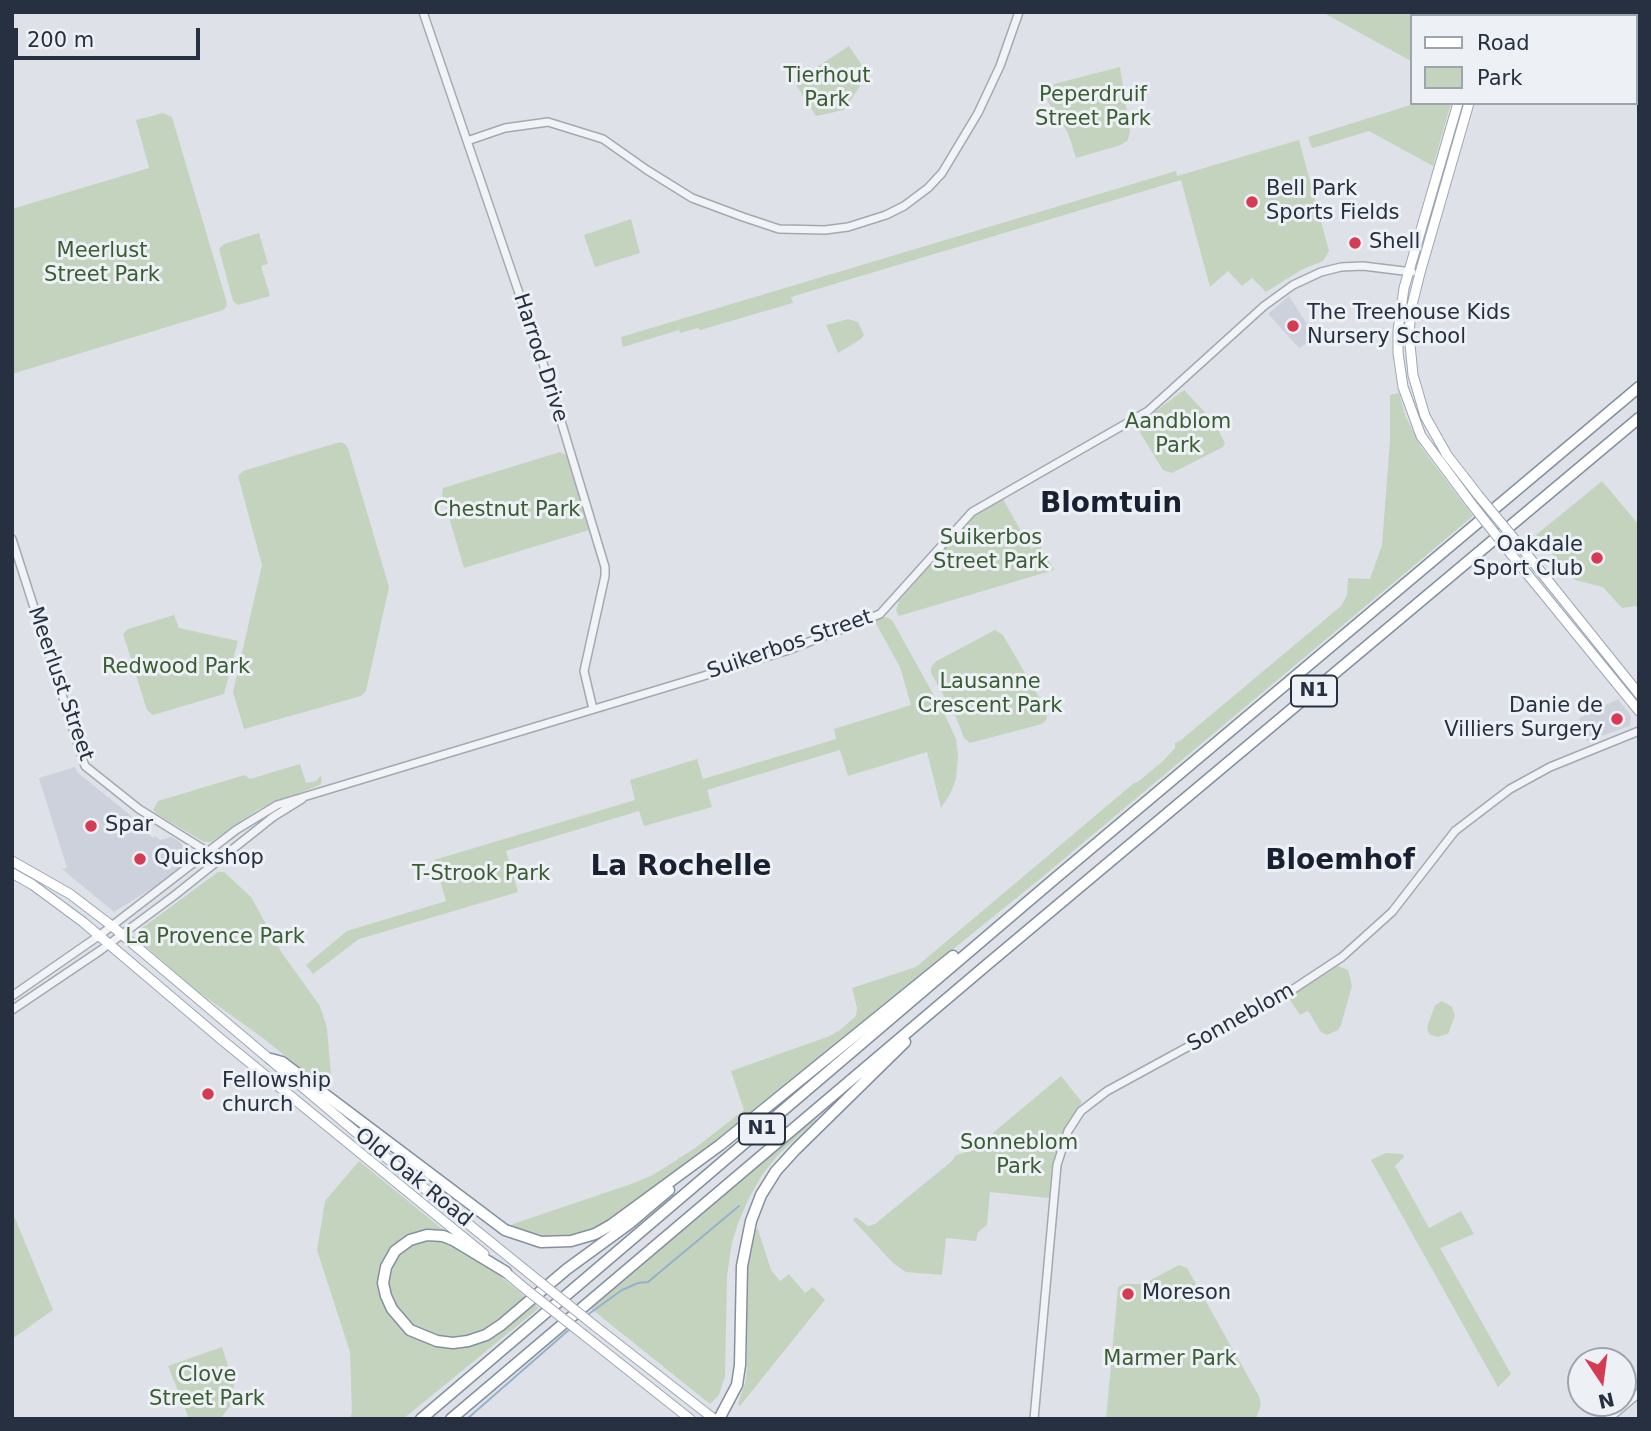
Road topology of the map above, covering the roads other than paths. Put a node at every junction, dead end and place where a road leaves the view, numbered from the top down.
1 (423, 12) edge
2 (1019, 12) edge
3 (1457, 105) edge
4 (1468, 105) edge
5 (467, 141) junction
6 (1409, 271) junction
7 (1420, 273) junction
8 (1639, 387) edge
9 (1639, 418) edge
10 (12, 539) edge
11 (1639, 694) edge
12 (593, 709) junction
13 (1639, 711) edge
14 (1639, 731) edge
15 (305, 796) junction
16 (208, 852) junction
17 (219, 859) junction
18 (12, 861) edge
19 (12, 873) edge
20 (1052, 881) junction
21 (112, 926) junction
22 (100, 935) junction
23 (121, 935) junction
24 (109, 944) junction
25 (989, 963) junction
26 (12, 996) edge
27 (12, 1010) edge
28 (271, 1059) junction
29 (720, 1145) junction
30 (506, 1272) junction
31 (471, 1377) junction
32 (1639, 1393) edge
33 (683, 1415) edge
34 (712, 1418) edge
35 (413, 1419) edge
36 (421, 1419) edge
37 (451, 1419) edge
38 (690, 1419) edge
39 (1034, 1419) edge
40 (1608, 1419) edge

1 - 5 street, Harrod Drive
2 - 5 street
3 - 6 main road
4 - 7 main road
5 - 12 street, Harrod Drive
6 - 7 street, Suikerbos Street
6 - 12 street, Suikerbos Street
6 - 13 main road, bridge
7 - 11 main road, bridge
8 - 20 highway, N1
9 - 25 highway, N1
10 - 16 street, Meerlust Street
12 - 15 street, Suikerbos Street
14 - 39 street, Sonneblom
15 - 16 street, Suikerbos Street
15 - 17 street, Suikerbos Street
16 - 17 street, Meerlust Street
16 - 21 street, Suikerbos Street
17 - 23 street, Suikerbos Street
18 - 21 main road, Old Oak Road
19 - 22 main road, Old Oak Road
20 - 29 highway
20 - 31 highway, N1
21 - 22 street, Suikerbos Street
21 - 23 main road, Old Oak Road
22 - 24 main road, Old Oak Road
22 - 26 street, Suikerbos Street
23 - 24 street, Suikerbos Street
23 - 28 main road, Old Oak Road
24 - 27 street, Suikerbos Street
24 - 30 main road, Old Oak Road
25 - 34 highway
25 - 37 highway, N1
28 - 29 highway
28 - 34 main road, Old Oak Road, bridge
29 - 30 highway
30 - 33 main road, Old Oak Road, bridge
31 - 35 highway
31 - 36 highway, N1
32 - 40 street
33 - 38 main road, Old Oak Road

